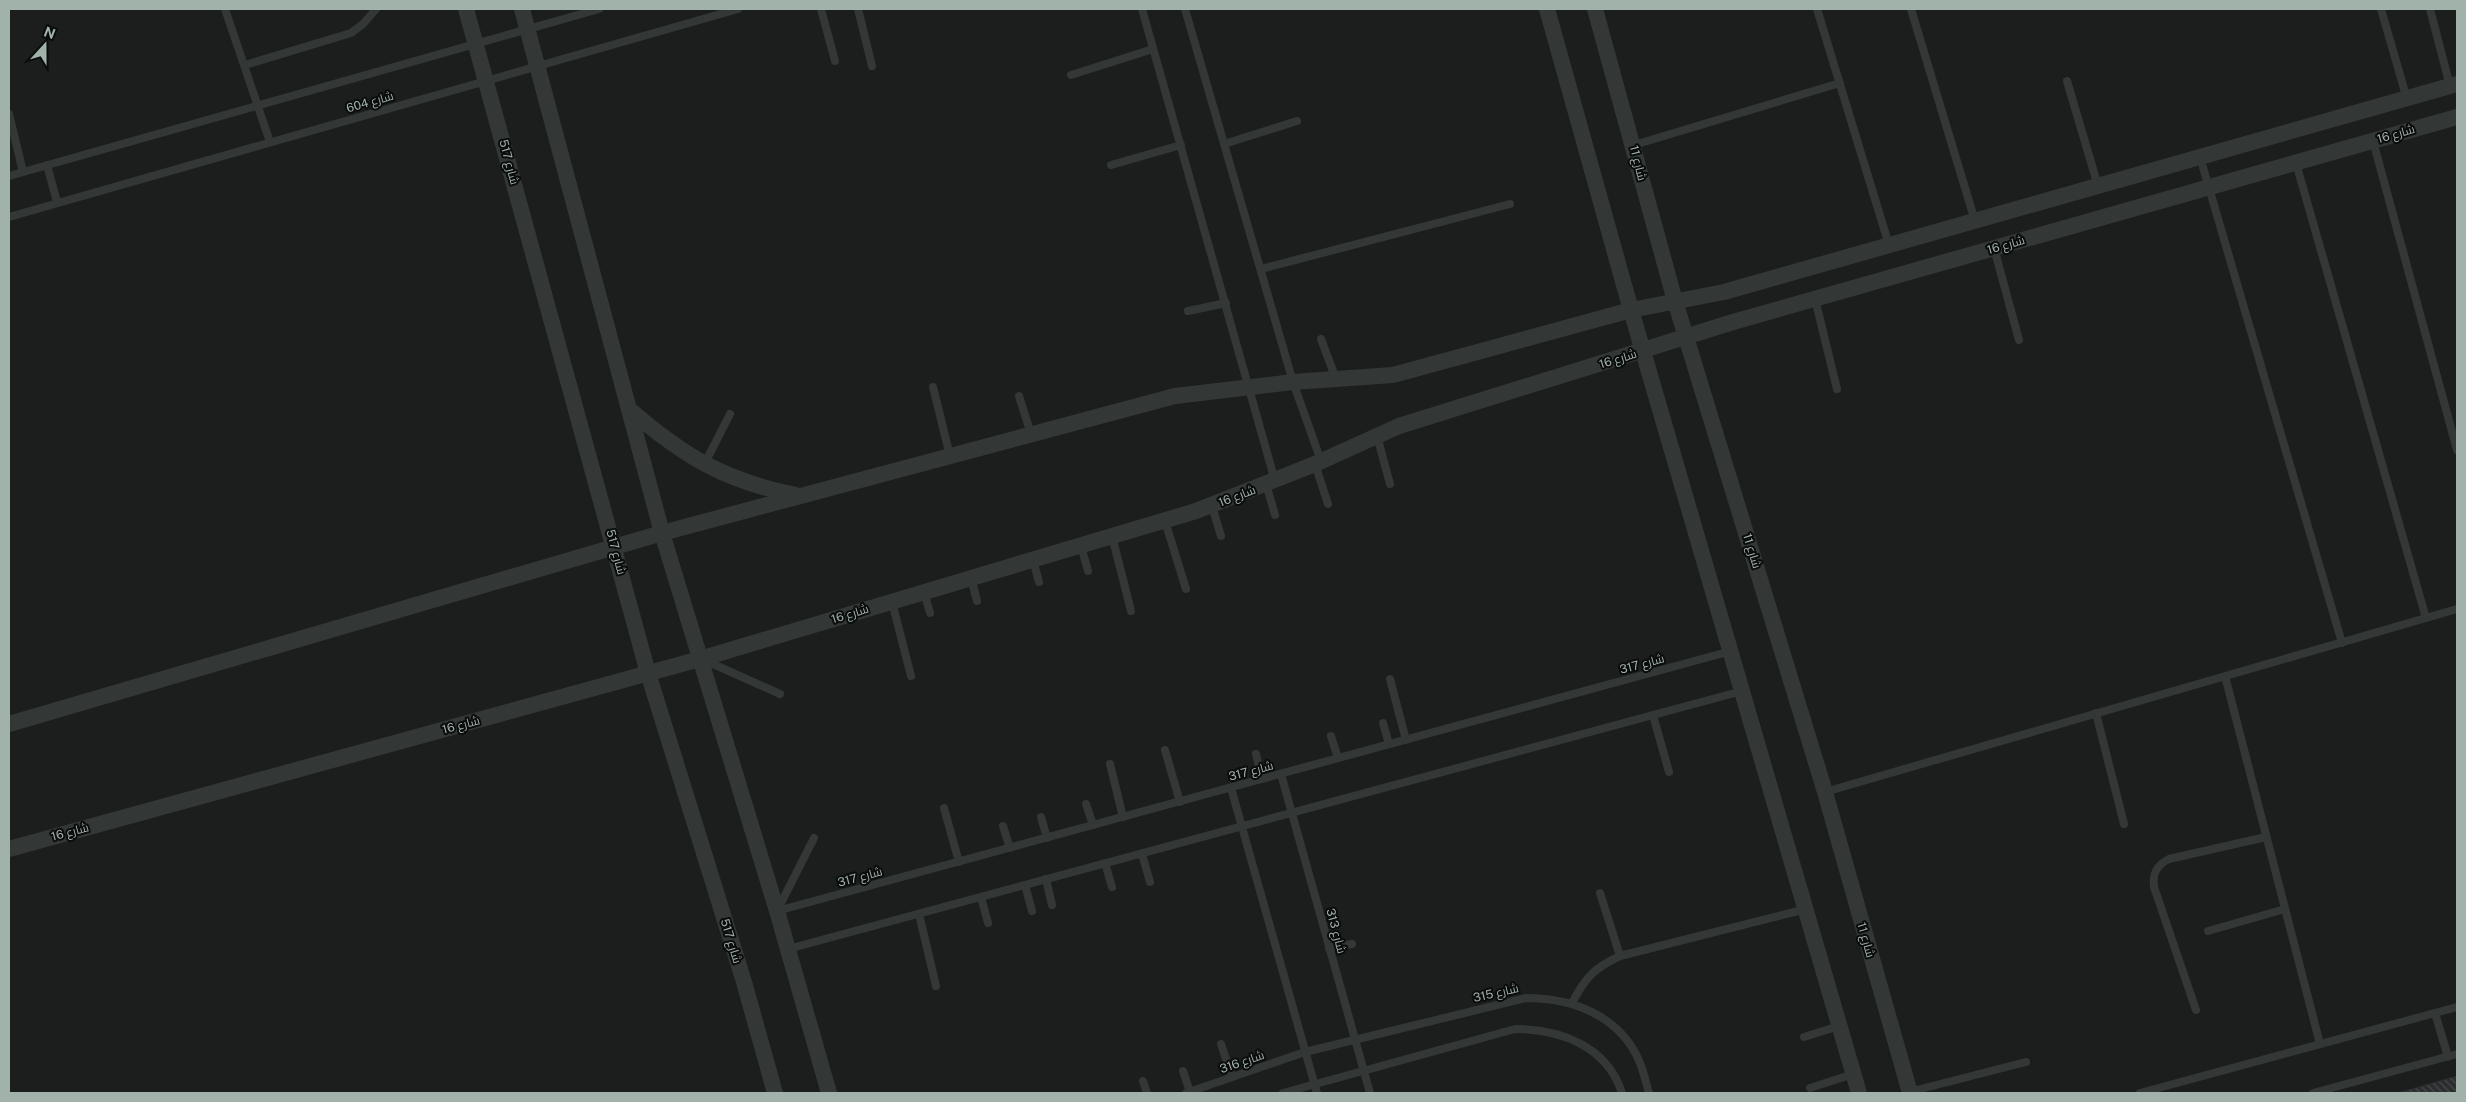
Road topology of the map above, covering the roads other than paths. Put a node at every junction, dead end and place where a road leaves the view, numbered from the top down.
1 (225, 9) edge
2 (376, 9) edge
3 (466, 9) edge
4 (522, 9) edge
5 (599, 9) edge
6 (738, 9) edge
7 (821, 9) edge
8 (858, 9) edge
9 (1142, 9) edge
10 (1185, 9) edge
11 (1547, 9) edge
12 (1595, 9) edge
13 (1817, 9) edge
14 (1911, 9) edge
15 (2381, 9) edge
16 (2430, 9) edge
17 (527, 28) junction
18 (476, 43) junction
19 (1153, 49) junction
20 (835, 61) dead end
21 (246, 65) junction
22 (538, 66) junction
23 (872, 66) dead end
24 (1071, 75) dead end
25 (486, 81) junction
26 (2067, 81) dead end
27 (1840, 83) junction
28 (2454, 85) edge
29 (2407, 99) junction
30 (258, 105) junction
31 (9, 114) edge
32 (2457, 117) edge
33 (1297, 121) dead end
34 (2373, 141) junction
35 (270, 142) junction
36 (1224, 144) junction
37 (1181, 145) junction
38 (1634, 145) junction
39 (2200, 157) junction
40 (2296, 163) junction
41 (47, 165) junction
42 (1111, 165) dead end
43 (23, 172) junction
44 (9, 176) edge
45 (2098, 186) junction
46 (2209, 187) junction
47 (57, 202) junction
48 (1510, 204) dead end
49 (9, 217) edge
50 (1976, 221) junction
51 (1888, 245) junction
52 (1994, 248) junction
53 (1261, 269) junction
54 (1815, 299) junction
55 (1675, 301) junction
56 (1226, 303) junction
57 (1631, 310) junction
58 (1188, 311) dead end
59 (1687, 337) junction
60 (1321, 339) dead end
61 (2018, 340) dead end
62 (1643, 351) junction
63 (1336, 379) junction
64 (1293, 382) junction
65 (1250, 386) junction
66 (933, 387) dead end
67 (1837, 389) dead end
68 (1020, 396) dead end
69 (629, 409) junction
70 (730, 414) dead end
71 (1031, 434) junction
72 (1377, 436) junction
73 (2457, 450) edge
74 (950, 456) junction
75 (1318, 462) junction
76 (704, 465) junction
77 (1271, 483) junction
78 (1390, 484) dead end
79 (801, 496) junction
80 (1328, 504) dead end
81 (1212, 506) junction
82 (1275, 515) dead end
83 (1165, 520) junction
84 (662, 533) junction
85 (1112, 536) junction
86 (1221, 536) dead end
87 (1081, 546) junction
88 (615, 548) junction
89 (1033, 560) junction
90 (1088, 571) dead end
91 (971, 578) junction
92 (1039, 582) dead end
93 (1186, 589) dead end
94 (924, 592) junction
95 (977, 601) dead end
96 (892, 602) junction
97 (2457, 609) edge
98 (1131, 611) dead end
99 (930, 613) dead end
100 (2426, 618) junction
101 (2342, 643) junction
102 (1731, 651) junction
103 (700, 659) junction
104 (648, 673) junction
105 (911, 676) dead end
106 (2225, 676) junction
107 (1390, 679) dead end
108 (1743, 691) junction
109 (780, 694) dead end
110 (2096, 714) junction
111 (1653, 715) junction
112 (1383, 722) dead end
113 (9, 724) edge
114 (1331, 736) dead end
115 (1406, 740) junction
116 (1389, 744) junction
117 (1165, 750) dead end
118 (1256, 754) dead end
119 (1338, 758) junction
120 (1110, 764) dead end
121 (1669, 772) dead end
122 (1281, 774) junction
123 (1262, 779) junction
124 (1231, 788) junction
125 (1825, 792) junction
126 (1180, 802) junction
127 (1086, 804) dead end
128 (944, 808) dead end
129 (1292, 813) junction
130 (1123, 817) junction
131 (1041, 818) dead end
132 (2124, 824) dead end
133 (1093, 825) junction
134 (1003, 826) dead end
135 (1242, 826) junction
136 (2266, 837) junction
137 (814, 838) dead end
138 (1047, 838) junction
139 (1010, 848) junction
140 (9, 849) edge
141 (1142, 854) junction
142 (959, 862) junction
143 (1105, 864) junction
144 (1046, 879) junction
145 (1150, 882) dead end
146 (1025, 885) junction
147 (1112, 887) dead end
148 (1600, 893) dead end
149 (981, 897) junction
150 (1052, 905) dead end
151 (1806, 909) junction
152 (2285, 910) junction
153 (777, 911) junction
154 (1032, 911) dead end
155 (919, 914) junction
156 (988, 923) dead end
157 (2208, 931) dead end
158 (1352, 944) dead end
159 (1329, 948) junction
160 (788, 949) junction
161 (1620, 956) junction
162 (936, 986) dead end
163 (1572, 1003) junction
164 (2457, 1007) edge
165 (2196, 1010) dead end
166 (2436, 1013) junction
167 (1839, 1026) junction
168 (1804, 1037) dead end
169 (1354, 1039) junction
170 (1221, 1044) dead end
171 (2320, 1044) junction
172 (1305, 1052) junction
173 (2457, 1054) edge
174 (2448, 1057) junction
175 (2026, 1062) dead end
176 (1183, 1070) dead end
177 (1363, 1070) junction
178 (1853, 1074) junction
179 (1232, 1077) junction
180 (1143, 1081) dead end
181 (1314, 1083) junction
182 (1810, 1088) dead end
183 (1188, 1092) edge
184 (1909, 1092) edge
185 (775, 1093) edge
186 (829, 1093) edge
187 (1147, 1093) edge
188 (1283, 1093) edge
189 (1317, 1093) edge
190 (1370, 1093) edge
191 (1622, 1093) edge
192 (1649, 1093) edge
193 (1858, 1093) edge
194 (2140, 1093) edge
195 (2313, 1093) edge

1 - 21 lane
2 - 21 lane
3 - 18 street, شارع 517
4 - 17 street
5 - 17 lane
6 - 22 lane, شارع 604
7 - 20 lane
8 - 23 lane
9 - 19 lane
10 - 36 lane
11 - 57 street
12 - 38 street, شارع 11
13 - 27 lane
14 - 50 lane
15 - 29 lane
16 - 28 lane
17 - 18 lane
17 - 22 street
18 - 25 street, شارع 517
18 - 30 lane
19 - 24 lane
19 - 37 lane
21 - 30 lane
22 - 25 lane, شارع 604
22 - 69 street
25 - 35 lane, شارع 604
25 - 88 street, شارع 517
26 - 45 lane
27 - 38 lane
27 - 51 lane
28 - 29 street
29 - 39 street
30 - 35 lane
30 - 41 lane
31 - 43 lane
32 - 34 street, شارع 16
33 - 36 lane
34 - 40 street, شارع 16
34 - 73 lane
35 - 47 lane, شارع 604
36 - 53 lane
37 - 42 lane
37 - 56 lane
38 - 55 street, شارع 11
39 - 45 street
39 - 46 lane
40 - 46 street, شارع 16
40 - 100 lane
41 - 43 lane
41 - 47 lane
43 - 44 lane
45 - 50 street
46 - 52 street, شارع 16
46 - 101 lane
47 - 49 lane, شارع 604
48 - 53 lane
50 - 51 street
51 - 55 street
52 - 54 street, شارع 16
52 - 61 lane
53 - 64 lane
54 - 59 street, شارع 16
54 - 67 lane
55 - 57 street
55 - 59 street, شارع 11
56 - 58 lane
56 - 65 lane
57 - 62 street
57 - 63 street
59 - 62 street, شارع 16
59 - 125 street, شارع 11
60 - 63 lane
62 - 72 street, شارع 16
62 - 102 street
63 - 64 street
64 - 65 street
64 - 75 lane
65 - 71 street
65 - 77 lane
66 - 74 lane
68 - 71 lane
69 - 76 street
69 - 84 street
70 - 76 lane
71 - 74 street
72 - 75 street, شارع 16
72 - 78 lane
74 - 79 street
75 - 77 street, شارع 16
75 - 80 lane
76 - 79 street
77 - 81 street, شارع 16
77 - 82 lane
79 - 84 street
81 - 83 street, شارع 16
81 - 86 lane
83 - 85 street, شارع 16
83 - 93 lane
84 - 88 street
84 - 103 street
85 - 87 street, شارع 16
85 - 98 lane
87 - 89 street, شارع 16
87 - 90 lane
88 - 104 street, شارع 517
88 - 113 street
89 - 91 street, شارع 16
89 - 92 lane
91 - 94 street, شارع 16
91 - 95 lane
94 - 96 street, شارع 16
94 - 99 lane
96 - 103 street, شارع 16
96 - 105 lane
97 - 100 lane
100 - 101 lane
101 - 106 lane
102 - 108 street
102 - 115 lane, شارع 317
103 - 104 street, شارع 16
103 - 109 lane
103 - 153 street
104 - 140 street, شارع 16
104 - 185 street, شارع 517
106 - 110 lane
106 - 136 lane
107 - 115 lane
108 - 111 lane
108 - 151 street
110 - 125 lane
110 - 132 lane
111 - 121 lane
111 - 129 lane
112 - 116 lane
114 - 119 lane
115 - 116 lane, شارع 317
116 - 119 lane, شارع 317
117 - 126 lane
118 - 123 lane
119 - 122 lane, شارع 317
120 - 130 lane
122 - 123 lane, شارع 317
122 - 129 lane, شارع 313
123 - 124 lane, شارع 317
124 - 126 lane, شارع 317
124 - 135 lane
125 - 184 street, شارع 11
126 - 130 lane, شارع 317
127 - 133 lane
128 - 142 lane
129 - 135 lane
129 - 159 lane, شارع 313
130 - 133 lane, شارع 317
131 - 138 lane
133 - 138 lane, شارع 317
134 - 139 lane
135 - 141 lane
135 - 172 lane
136 - 152 lane
136 - 165 lane
137 - 153 lane
138 - 139 lane, شارع 317
139 - 142 lane, شارع 317
141 - 143 lane
141 - 145 lane
142 - 153 lane, شارع 317
143 - 144 lane
143 - 147 lane
144 - 146 lane
144 - 150 lane
146 - 149 lane
146 - 154 lane
148 - 161 lane
149 - 155 lane
149 - 156 lane
151 - 161 lane
151 - 167 street
152 - 157 lane
152 - 171 lane
153 - 160 street
155 - 160 lane
155 - 162 lane
158 - 159 lane
159 - 169 lane, شارع 313
160 - 186 street
161 - 163 lane
163 - 169 lane, شارع 315
163 - 192 lane, شارع 315
164 - 166 lane
166 - 171 lane
166 - 174 lane
167 - 168 lane
167 - 178 street
169 - 172 lane, شارع 315
169 - 177 lane, شارع 313
170 - 179 lane
171 - 194 lane
172 - 179 lane, شارع 316
172 - 181 lane
173 - 174 lane
174 - 195 lane
175 - 184 lane
176 - 183 lane
177 - 181 lane
177 - 190 lane, شارع 313
177 - 191 lane
178 - 182 lane
178 - 193 street
179 - 183 lane, شارع 316
180 - 187 lane
181 - 188 lane
181 - 189 lane

